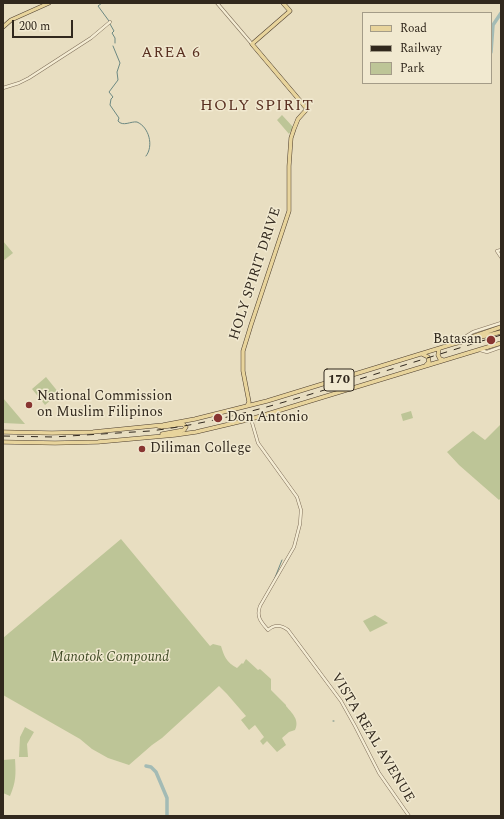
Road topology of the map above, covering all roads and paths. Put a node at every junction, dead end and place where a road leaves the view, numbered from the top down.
1 (49, 3) edge
2 (217, 3) edge
3 (283, 3) edge
4 (110, 22) dead end
5 (3, 27) edge
6 (252, 44) junction
7 (3, 88) edge
8 (501, 250) edge
9 (501, 257) edge
10 (501, 323) edge
11 (501, 327) edge
12 (501, 332) edge
13 (501, 343) edge
14 (453, 344) junction
15 (439, 348) junction
16 (501, 348) edge
17 (480, 350) junction
18 (420, 354) junction
19 (444, 361) junction
20 (426, 366) junction
21 (249, 402) junction
22 (252, 405) junction
23 (247, 406) junction
24 (251, 419) junction
25 (155, 425) junction
26 (3, 432) edge
27 (149, 438) junction
28 (3, 442) edge
29 (409, 816) edge

1 - 5 main road
2 - 6 street
3 - 6 main road
4 - 7 street
6 - 21 main road, HOLY SPIRIT DRIVE
8 - 9 street
10 - 14 street, 170
11 - 14 main road
12 - 14 main road, 170
13 - 17 main road, 170
14 - 15 main road, 170
15 - 18 main road, 170
15 - 19 main road
16 - 17 street, 170
17 - 19 main road, 170
18 - 20 main road
18 - 22 main road, 170
19 - 20 main road, 170
20 - 24 main road, 170
21 - 22 main road
21 - 23 main road
22 - 23 main road, 170
23 - 25 main road, 170
24 - 27 main road, 170
24 - 29 street, VISTA REAL AVENUE
25 - 26 main road, 170
25 - 27 main road
27 - 28 main road, 170

